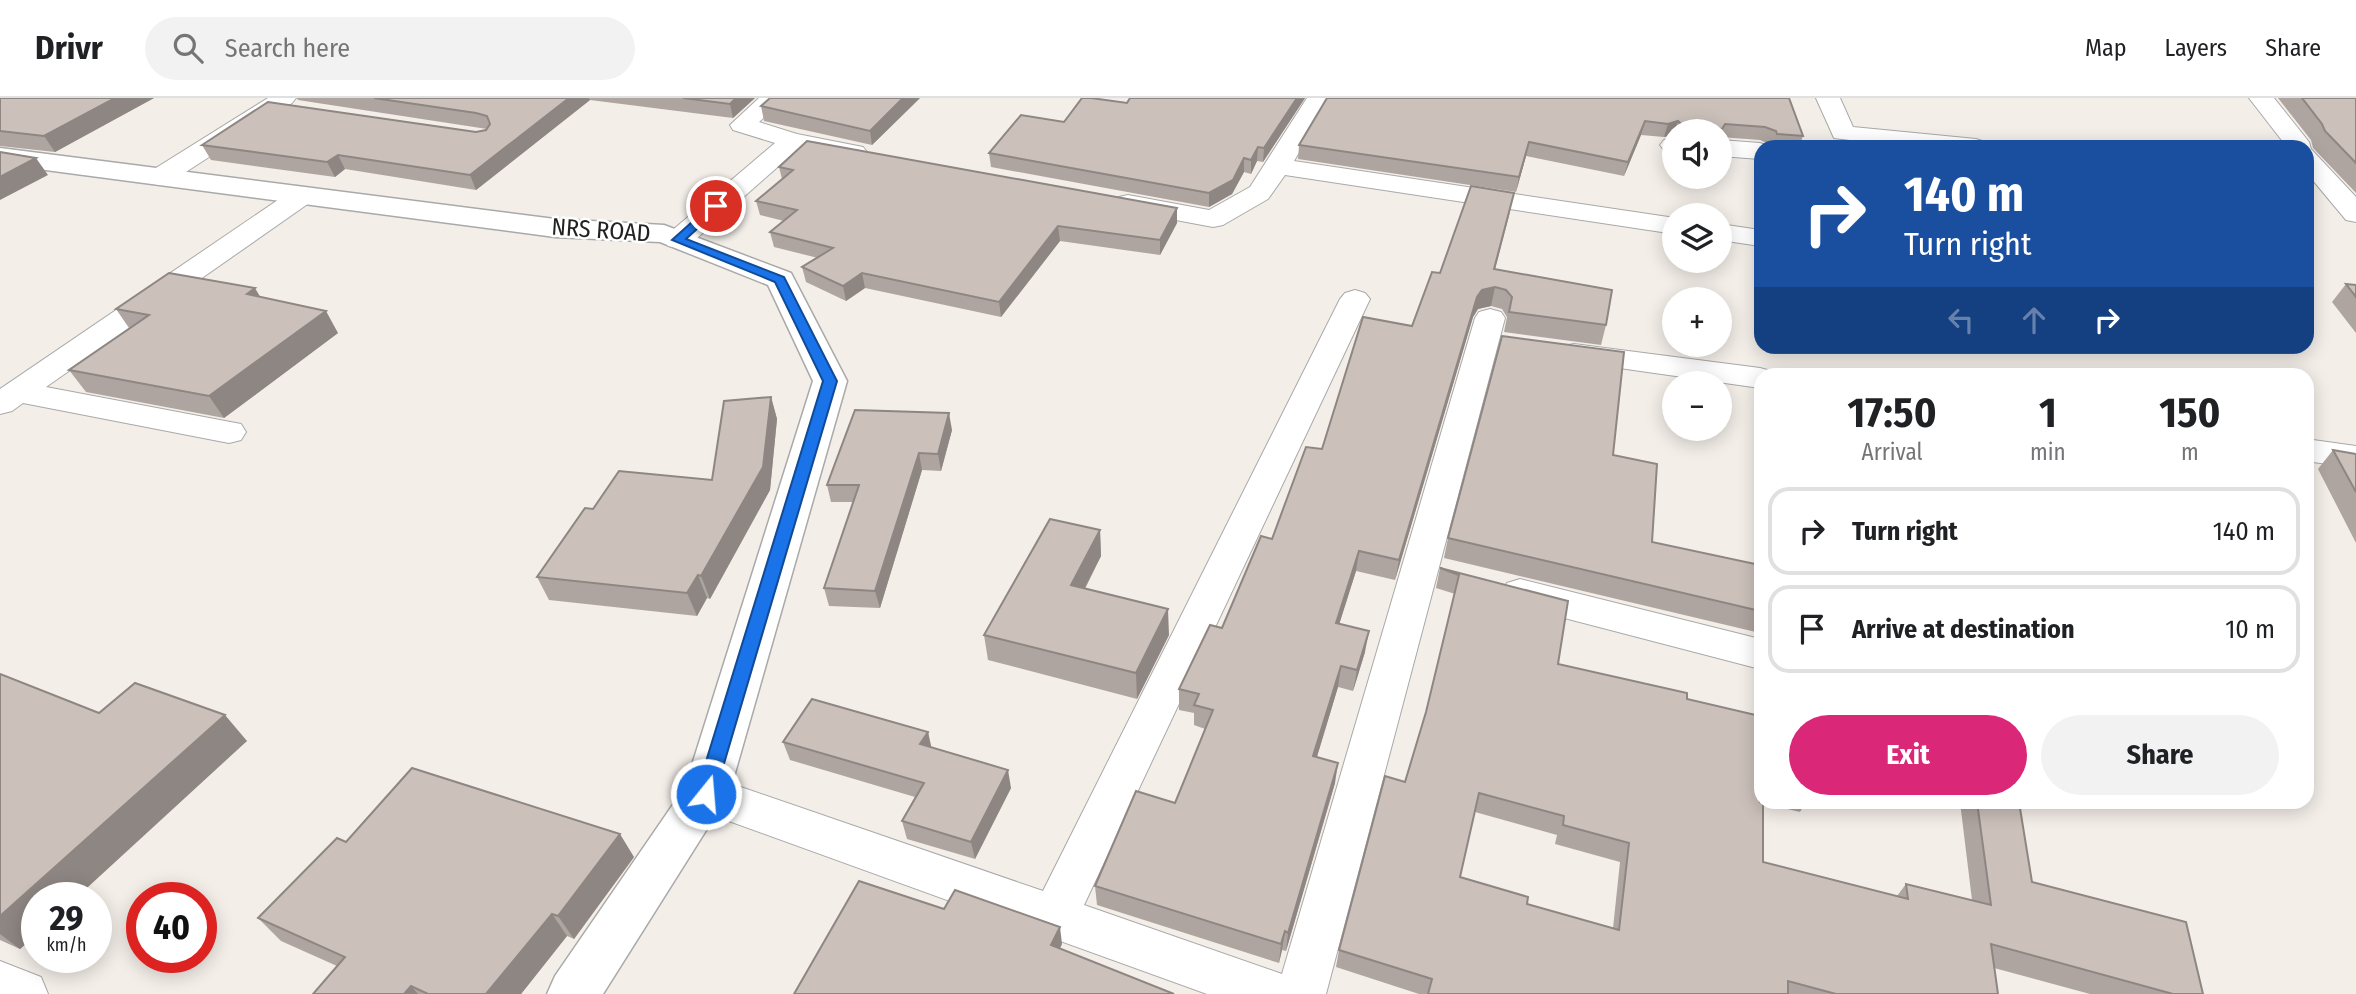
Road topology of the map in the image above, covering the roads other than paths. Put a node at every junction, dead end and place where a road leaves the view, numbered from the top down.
1 (773, 98) edge
2 (1319, 98) edge
3 (1828, 98) edge
4 (2261, 98) edge
5 (277, 102) edge
6 (309, 112) edge
7 (1842, 140) edge
8 (2294, 140) edge
9 (793, 141) junction
10 (1732, 149) edge
11 (1754, 150) edge
12 (0, 156) edge
13 (874, 156) edge
14 (1278, 166) junction
15 (160, 177) junction
16 (2317, 180) edge
17 (303, 195) junction
18 (1104, 199) edge
19 (2356, 214) edge
20 (1662, 224) edge
21 (1732, 234) edge
22 (1754, 237) edge
23 (678, 240) junction
24 (1355, 299) dead end
25 (1754, 377) edge
26 (9, 398) edge
27 (229, 432) dead end
28 (2314, 451) edge
29 (2356, 457) edge
30 (1420, 568) junction
31 (1754, 652) edge
32 (706, 794) junction
33 (1055, 917) junction
34 (0, 984) edge
35 (23, 994) edge
36 (573, 994) edge
37 (1273, 994) edge
38 (1301, 994) edge

1 - 9 street
2 - 14 street
3 - 7 street
4 - 8 street
5 - 6 street
5 - 15 street
9 - 13 street
9 - 23 street
10 - 11 street
12 - 15 street, NRS ROAD
14 - 18 street
14 - 20 street
15 - 17 street, NRS ROAD
16 - 19 street
17 - 23 street, NRS ROAD
17 - 26 street
21 - 22 street
23 - 32 street, NRS ROAD
24 - 33 street
25 - 30 street
26 - 27 street
28 - 29 street
30 - 31 street
30 - 38 street
32 - 33 street
32 - 36 street, NRS ROAD
33 - 37 street
34 - 35 street

